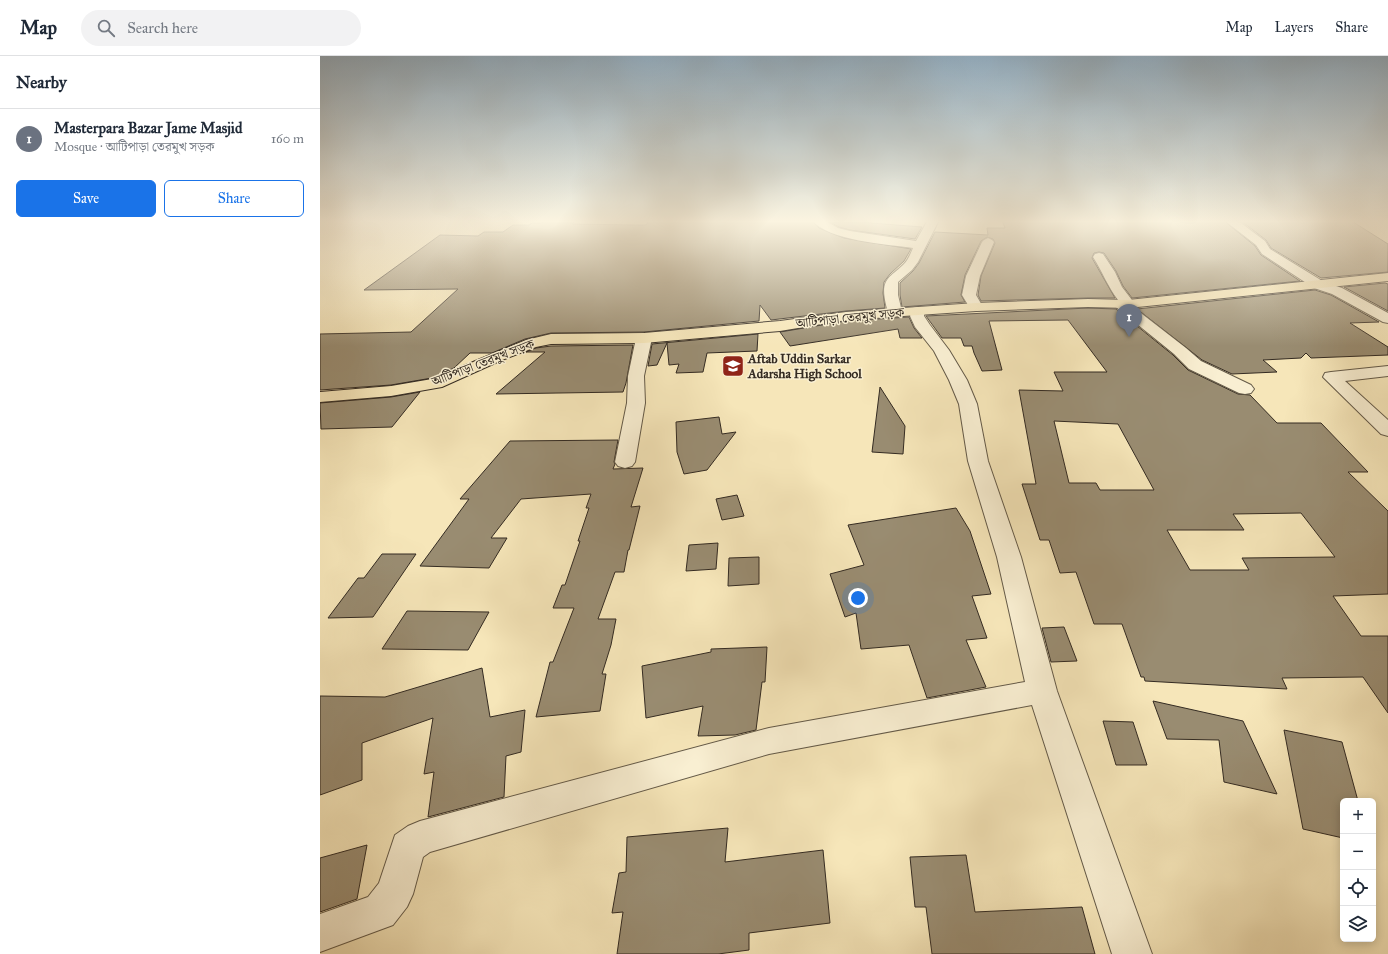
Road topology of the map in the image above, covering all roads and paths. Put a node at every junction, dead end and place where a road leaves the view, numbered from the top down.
1 (911, 262) edge
2 (979, 262) edge
3 (1102, 262) edge
4 (1283, 262) edge
5 (1388, 277) edge
6 (1319, 285) junction
7 (1125, 304) junction
8 (976, 307) junction
9 (907, 312) junction
10 (1388, 319) edge
11 (644, 338) junction
12 (1388, 371) edge
13 (1245, 389) dead end
14 (320, 397) edge
15 (1388, 430) edge
16 (625, 462) dead end
17 (1042, 692) junction
18 (320, 933) edge
19 (1132, 954) edge

1 - 9 street
2 - 8 street
3 - 7 street
4 - 6 street
5 - 6 main road, আটিপাড়া তেরমুখ সড়ক
6 - 7 main road, আটিপাড়া তেরমুখ সড়ক
6 - 10 street
7 - 8 main road, আটিপাড়া তেরমুখ সড়ক
7 - 13 street
8 - 9 main road, আটিপাড়া তেরমুখ সড়ক
9 - 11 main road, আটিপাড়া তেরমুখ সড়ক
9 - 17 street
11 - 14 main road, আটিপাড়া তেরমুখ সড়ক
11 - 16 street
12 - 15 street
17 - 18 street
17 - 19 street

